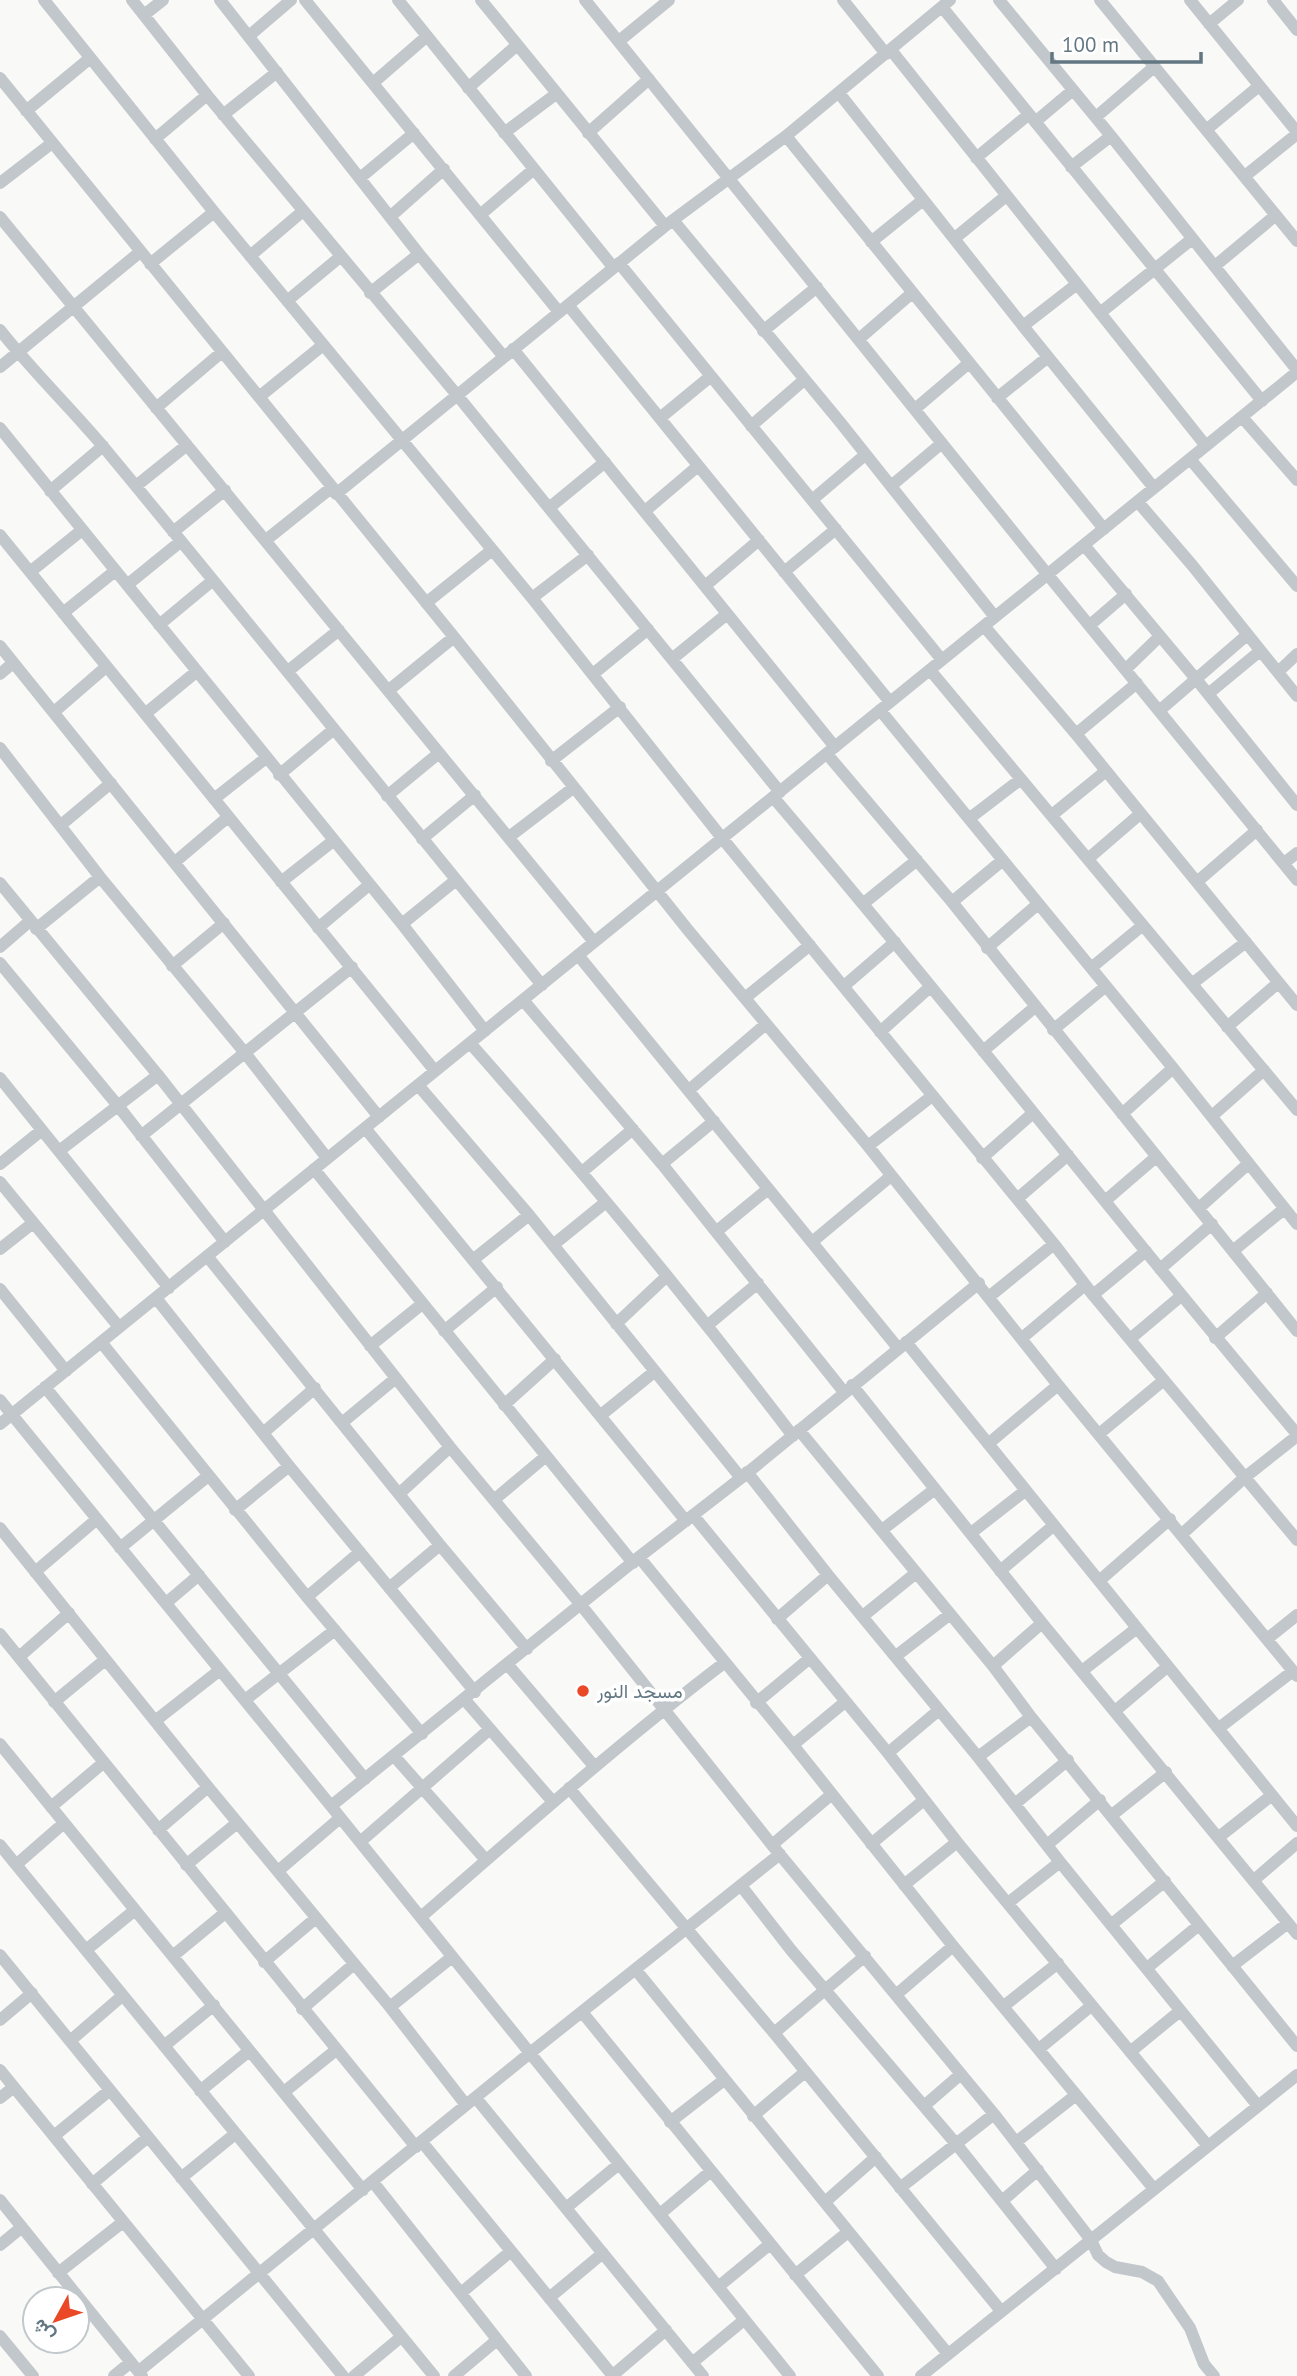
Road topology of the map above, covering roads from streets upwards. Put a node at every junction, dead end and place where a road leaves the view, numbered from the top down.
1 (44, 0) edge
2 (131, 0) edge
3 (163, 0) edge
4 (220, 0) edge
5 (291, 0) edge
6 (305, 0) edge
7 (398, 0) edge
8 (481, 0) edge
9 (585, 0) edge
10 (669, 0) edge
11 (843, 0) edge
12 (999, 0) edge
13 (1189, 0) edge
14 (1238, 0) edge
15 (1273, 0) edge
16 (1103, 1) edge
17 (946, 3) edge
18 (144, 15) junction
19 (1209, 23) junction
20 (1297, 30) edge
21 (249, 36) junction
22 (426, 37) junction
23 (619, 41) junction
24 (517, 45) junction
25 (889, 52) junction
26 (89, 59) junction
27 (1154, 67) junction
28 (277, 72) junction
29 (0, 78) edge
30 (649, 79) junction
31 (373, 83) junction
32 (1259, 86) junction
33 (468, 88) junction
34 (1073, 90) junction
35 (839, 93) junction
36 (556, 94) junction
37 (207, 95) junction
38 (26, 111) junction
39 (223, 115) junction
40 (1096, 117) junction
41 (1032, 119) junction
42 (1206, 130) junction
43 (414, 132) junction
44 (504, 133) junction
45 (588, 133) junction
46 (1297, 133) edge
47 (786, 136) junction
48 (1111, 136) junction
49 (155, 138) junction
50 (52, 143) junction
51 (975, 158) junction
52 (1071, 167) junction
53 (444, 169) junction
54 (534, 169) junction
55 (1245, 176) junction
56 (360, 178) junction
57 (730, 178) junction
58 (0, 183) edge
59 (1006, 196) junction
60 (923, 200) junction
61 (303, 211) junction
62 (214, 212) junction
63 (480, 215) junction
64 (1276, 215) junction
65 (391, 216) junction
66 (0, 217) edge
67 (669, 223) junction
68 (954, 238) junction
69 (1192, 239) junction
70 (1297, 241) edge
71 (871, 242) junction
72 (140, 252) junction
73 (419, 254) junction
74 (250, 256) junction
75 (340, 257) junction
76 (150, 264) junction
77 (616, 265) junction
78 (1215, 266) junction
79 (1154, 270) junction
80 (1077, 284) junction
81 (817, 287) junction
82 (370, 293) junction
83 (912, 293) junction
84 (287, 301) junction
85 (73, 307) junction
86 (563, 309) junction
87 (1100, 313) junction
88 (1023, 327) junction
89 (0, 331) edge
90 (763, 331) junction
91 (859, 339) junction
92 (323, 345) junction
93 (18, 352) junction
94 (222, 352) junction
95 (509, 353) junction
96 (1048, 357) junction
97 (969, 363) junction
98 (0, 367) edge
99 (1297, 371) edge
100 (711, 376) junction
101 (804, 380) junction
102 (457, 395) junction
103 (259, 397) junction
104 (997, 398) junction
105 (1262, 401) junction
106 (156, 408) junction
107 (915, 409) junction
108 (1242, 416) junction
109 (660, 418) junction
110 (751, 426) junction
111 (0, 428) edge
112 (401, 441) junction
113 (942, 443) junction
114 (187, 445) junction
115 (103, 446) junction
116 (1206, 446) junction
117 (865, 455) junction
118 (1190, 459) junction
119 (605, 462) junction
120 (698, 466) junction
121 (1297, 480) edge
122 (891, 485) junction
123 (136, 486) junction
124 (1154, 488) junction
125 (225, 490) junction
126 (50, 491) junction
127 (334, 491) junction
128 (812, 499) junction
129 (1138, 502) junction
130 (549, 508) junction
131 (645, 511) junction
132 (836, 529) junction
133 (1104, 529) junction
134 (82, 530) junction
135 (0, 535) edge
136 (177, 537) junction
137 (266, 540) junction
138 (759, 540) junction
139 (1084, 545) junction
140 (492, 550) junction
141 (588, 555) junction
142 (115, 570) junction
143 (30, 572) junction
144 (784, 572) junction
145 (1048, 575) junction
146 (212, 581) junction
147 (127, 585) junction
148 (705, 586) junction
149 (1297, 586) edge
150 (1126, 594) junction
151 (532, 598) junction
152 (426, 603) junction
153 (62, 613) junction
154 (727, 614) junction
155 (995, 617) junction
156 (159, 625) junction
157 (1090, 625) junction
158 (984, 626) junction
159 (648, 629) junction
160 (339, 630) junction
161 (1247, 635) junction
162 (1160, 636) junction
163 (454, 638) junction
164 (0, 646) edge
165 (1260, 651) junction
166 (1297, 654) edge
167 (672, 659) junction
168 (942, 660) junction
169 (13, 663) junction
170 (106, 667) junction
171 (1126, 669) junction
172 (930, 670) junction
173 (288, 671) junction
174 (196, 672) junction
175 (1278, 672) junction
176 (0, 674) edge
177 (593, 674) junction
178 (1196, 679) junction
179 (1137, 683) junction
180 (389, 690) junction
181 (1208, 694) junction
182 (1297, 696) edge
183 (885, 706) junction
184 (620, 707) junction
185 (1160, 711) junction
186 (54, 712) junction
187 (145, 714) junction
188 (334, 729) junction
189 (1076, 734) junction
190 (831, 750) junction
191 (439, 753) junction
192 (2, 754) edge
193 (266, 758) junction
194 (551, 761) junction
195 (1106, 771) junction
196 (279, 775) junction
197 (1021, 779) junction
198 (111, 783) junction
199 (573, 788) junction
200 (777, 794) junction
201 (475, 795) junction
202 (387, 796) junction
203 (214, 799) junction
204 (1297, 805) edge
205 (1140, 814) junction
206 (1052, 815) junction
207 (228, 817) junction
208 (970, 818) junction
209 (61, 825) junction
210 (1257, 830) junction
211 (509, 837) junction
212 (722, 838) junction
213 (422, 839) junction
214 (333, 841) junction
215 (1297, 853) edge
216 (1089, 858) junction
217 (917, 860) junction
218 (1003, 860) junction
219 (175, 862) junction
220 (1283, 863) junction
221 (100, 877) junction
222 (456, 880) junction
223 (1297, 880) edge
224 (1198, 881) junction
225 (281, 882) junction
226 (0, 883) edge
227 (369, 885) junction
228 (657, 892) junction
229 (952, 902) junction
230 (864, 903) junction
231 (1038, 904) junction
232 (224, 923) junction
233 (402, 924) junction
234 (33, 925) junction
235 (1143, 925) junction
236 (318, 928) junction
237 (594, 942) junction
238 (895, 942) junction
239 (1246, 942) junction
240 (810, 945) junction
241 (0, 947) edge
242 (987, 948) junction
243 (578, 955) junction
244 (0, 963) edge
245 (172, 966) junction
246 (352, 967) junction
247 (1091, 968) junction
248 (1193, 982) junction
249 (1278, 983) junction
250 (542, 985) junction
251 (844, 986) junction
252 (930, 986) junction
253 (1105, 986) junction
254 (746, 998) junction
255 (523, 1000) junction
256 (1297, 1005) edge
257 (1035, 1007) junction
258 (297, 1012) junction
259 (766, 1024) junction
260 (1227, 1027) junction
261 (1053, 1030) junction
262 (485, 1031) junction
263 (880, 1032) junction
264 (470, 1043) junction
265 (983, 1051) junction
266 (245, 1053) junction
267 (1174, 1068) junction
268 (1264, 1070) junction
269 (435, 1071) junction
270 (158, 1075) junction
271 (0, 1078) edge
272 (418, 1085) junction
273 (690, 1090) junction
274 (932, 1096) junction
275 (181, 1105) junction
276 (119, 1107) junction
277 (1297, 1110) edge
278 (1032, 1113) junction
279 (1122, 1114) junction
280 (379, 1116) junction
281 (1212, 1116) junction
282 (714, 1121) junction
283 (365, 1128) junction
284 (633, 1129) junction
285 (42, 1130) junction
286 (141, 1136) junction
287 (868, 1146) junction
288 (60, 1151) junction
289 (1068, 1155) junction
290 (1156, 1157) junction
291 (327, 1158) junction
292 (982, 1158) junction
293 (0, 1164) edge
294 (662, 1164) junction
295 (1248, 1164) junction
296 (314, 1170) junction
297 (582, 1172) junction
298 (891, 1176) junction
299 (0, 1182) edge
300 (768, 1189) junction
301 (1017, 1199) junction
302 (1105, 1201) junction
303 (606, 1202) junction
304 (1199, 1208) junction
305 (1284, 1209) junction
306 (264, 1210) junction
307 (529, 1215) junction
308 (33, 1223) junction
309 (1212, 1224) junction
310 (1297, 1224) edge
311 (717, 1231) junction
312 (225, 1242) junction
313 (812, 1242) junction
314 (1054, 1244) junction
315 (552, 1245) junction
316 (0, 1249) edge
317 (1234, 1250) junction
318 (1146, 1251) junction
319 (207, 1256) junction
320 (474, 1259) junction
321 (1160, 1269) junction
322 (667, 1276) junction
323 (758, 1283) junction
324 (979, 1283) junction
325 (497, 1287) junction
326 (169, 1288) junction
327 (0, 1289) edge
328 (1089, 1290) junction
329 (1267, 1293) junction
330 (989, 1296) junction
331 (1181, 1296) junction
332 (156, 1297) junction
333 (422, 1304) junction
334 (616, 1324) junction
335 (708, 1325) junction
336 (119, 1327) junction
337 (444, 1331) junction
338 (1297, 1331) edge
339 (1022, 1338) junction
340 (1215, 1338) junction
341 (1130, 1339) junction
342 (101, 1342) junction
343 (902, 1345) junction
344 (370, 1346) junction
345 (555, 1359) junction
346 (66, 1371) junction
347 (654, 1372) junction
348 (396, 1378) junction
349 (1164, 1380) junction
350 (1058, 1385) junction
351 (46, 1387) junction
352 (315, 1388) junction
353 (848, 1388) junction
354 (0, 1400) edge
355 (504, 1405) junction
356 (12, 1415) junction
357 (601, 1415) junction
358 (343, 1422) junction
359 (0, 1424) edge
360 (263, 1433) junction
361 (796, 1433) junction
362 (1099, 1434) junction
363 (1297, 1435) edge
364 (988, 1444) junction
365 (450, 1447) junction
366 (545, 1457) junction
367 (289, 1466) junction
368 (744, 1475) junction
369 (208, 1476) junction
370 (1244, 1479) junction
371 (935, 1489) junction
372 (1025, 1491) junction
373 (400, 1493) junction
374 (495, 1499) junction
375 (235, 1510) junction
376 (690, 1518) junction
377 (97, 1519) junction
378 (1170, 1519) junction
379 (154, 1520) junction
380 (1053, 1526) junction
381 (0, 1528) edge
382 (882, 1530) junction
383 (971, 1533) junction
384 (1182, 1534) junction
385 (1297, 1540) edge
386 (440, 1545) junction
387 (120, 1548) junction
388 (360, 1552) junction
389 (636, 1560) junction
390 (1000, 1571) junction
391 (35, 1572) junction
392 (916, 1573) junction
393 (199, 1575) junction
394 (828, 1575) junction
395 (1099, 1581) junction
396 (389, 1588) junction
397 (307, 1597) junction
398 (166, 1603) junction
399 (581, 1605) junction
400 (69, 1613) junction
401 (949, 1615) junction
402 (1297, 1615) edge
403 (863, 1616) junction
404 (777, 1619) junction
405 (1042, 1623) junction
406 (1137, 1628) junction
407 (335, 1630) junction
408 (0, 1634) edge
409 (1267, 1639) junction
410 (527, 1649) junction
411 (896, 1656) junction
412 (19, 1657) junction
413 (810, 1658) junction
414 (105, 1660) junction
415 (724, 1663) junction
416 (508, 1665) junction
417 (993, 1666) junction
418 (1167, 1667) junction
419 (220, 1670) junction
420 (1082, 1671) junction
421 (1295, 1673) edge
422 (280, 1674) junction
423 (470, 1696) junction
424 (245, 1700) junction
425 (54, 1702) junction
426 (845, 1702) junction
427 (756, 1703) junction
428 (663, 1709) junction
429 (939, 1710) junction
430 (1115, 1711) junction
431 (1031, 1717) junction
432 (155, 1721) junction
433 (1219, 1728) junction
434 (489, 1729) junction
435 (422, 1734) junction
436 (0, 1744) edge
437 (793, 1745) junction
438 (888, 1753) junction
439 (394, 1756) junction
440 (978, 1757) junction
441 (1068, 1760) junction
442 (103, 1763) junction
443 (594, 1766) junction
444 (1166, 1772) junction
445 (365, 1779) junction
446 (208, 1787) junction
447 (422, 1788) junction
448 (569, 1788) junction
449 (832, 1794) junction
450 (1272, 1795) junction
451 (924, 1800) junction
452 (1100, 1800) junction
453 (553, 1802) junction
454 (1015, 1804) junction
455 (331, 1806) junction
456 (51, 1807) junction
457 (1112, 1815) junction
458 (340, 1818) junction
459 (64, 1823) junction
460 (237, 1823) junction
461 (1297, 1826) edge
462 (158, 1830) junction
463 (1219, 1838) junction
464 (360, 1842) junction
465 (957, 1842) junction
466 (1297, 1843) edge
467 (872, 1844) junction
468 (0, 1845) edge
469 (1047, 1845) junction
470 (776, 1849) junction
471 (486, 1860) junction
472 (1060, 1862) junction
473 (17, 1864) junction
474 (186, 1865) junction
475 (278, 1871) junction
476 (1254, 1880) junction
477 (1165, 1881) junction
478 (904, 1885) junction
479 (742, 1887) junction
480 (1008, 1903) junction
481 (135, 1910) junction
482 (225, 1913) junction
483 (421, 1917) junction
484 (316, 1918) junction
485 (1288, 1923) junction
486 (1112, 1924) junction
487 (1199, 1925) junction
488 (687, 1930) junction
489 (1297, 1934) edge
490 (953, 1946) junction
491 (86, 1950) junction
492 (0, 1955) edge
493 (174, 1955) junction
494 (865, 1955) junction
495 (452, 1957) junction
496 (264, 1962) junction
497 (1058, 1963) junction
498 (354, 1964) junction
499 (1232, 1966) junction
500 (1147, 1968) junction
501 (636, 1970) junction
502 (826, 1990) junction
503 (32, 1993) junction
504 (897, 1994) junction
505 (122, 1996) junction
506 (214, 2005) junction
507 (1004, 2006) junction
508 (1091, 2006) junction
509 (390, 2007) junction
510 (302, 2009) junction
511 (1180, 2011) junction
512 (582, 2012) junction
513 (0, 2020) edge
514 (774, 2034) junction
515 (70, 2041) junction
516 (164, 2046) junction
517 (1297, 2046) edge
518 (1039, 2049) junction
519 (336, 2050) junction
520 (248, 2051) junction
521 (1130, 2052) junction
522 (530, 2053) junction
523 (0, 2070) edge
524 (804, 2072) junction
525 (961, 2074) junction
526 (1297, 2075) edge
527 (724, 2080) junction
528 (14, 2087) junction
529 (110, 2090) junction
530 (200, 2091) junction
531 (284, 2092) junction
532 (1076, 2095) junction
533 (0, 2098) edge
534 (471, 2102) junction
535 (924, 2106) junction
536 (1258, 2106) junction
537 (994, 2114) junction
538 (753, 2116) junction
539 (670, 2122) junction
540 (235, 2134) junction
541 (54, 2136) junction
542 (148, 2137) junction
543 (1016, 2142) junction
544 (419, 2145) junction
545 (957, 2145) junction
546 (1208, 2146) junction
547 (876, 2157) junction
548 (619, 2164) junction
549 (1038, 2170) junction
550 (711, 2171) junction
551 (181, 2178) junction
552 (92, 2184) junction
553 (368, 2186) junction
554 (900, 2188) junction
555 (1154, 2189) junction
556 (0, 2200) edge
557 (1002, 2201) junction
558 (825, 2202) junction
559 (566, 2208) junction
560 (660, 2214) junction
561 (123, 2222) junction
562 (22, 2227) junction
563 (315, 2230) junction
564 (848, 2232) junction
565 (1091, 2240) junction
566 (770, 2244) junction
567 (0, 2245) edge
568 (510, 2251) junction
569 (603, 2253) junction
570 (1056, 2269) junction
571 (58, 2273) junction
572 (260, 2274) junction
573 (795, 2275) junction
574 (719, 2287) junction
575 (461, 2293) junction
576 (549, 2298) junction
577 (1001, 2311) junction
578 (203, 2319) junction
579 (744, 2320) junction
580 (666, 2330) junction
581 (0, 2336) edge
582 (401, 2337) junction
583 (497, 2340) junction
584 (948, 2354) junction
585 (692, 2363) junction
586 (137, 2370) edge
587 (24, 2373) edge
588 (613, 2375) edge
589 (114, 2376) edge
590 (249, 2376) edge
591 (343, 2376) edge
592 (354, 2376) edge
593 (434, 2376) edge
594 (454, 2376) edge
595 (526, 2376) edge
596 (703, 2376) edge
597 (790, 2376) edge
598 (878, 2376) edge
599 (921, 2376) edge
600 (1214, 2376) edge

1 - 26 street
2 - 18 street
3 - 18 street
4 - 21 street
5 - 21 street
6 - 31 street
7 - 22 street
8 - 24 street
9 - 23 street
10 - 23 street
11 - 25 street
12 - 34 street
13 - 19 street
14 - 19 street
15 - 20 street
16 - 27 street
17 - 25 street
17 - 41 street
18 - 37 street
19 - 32 street
21 - 28 street
22 - 31 street
22 - 33 street
23 - 30 street
24 - 33 street
24 - 36 street
25 - 35 street
25 - 51 street
26 - 38 street
26 - 49 street
27 - 40 street
27 - 42 street
28 - 39 street
28 - 56 street
29 - 38 street
30 - 45 street
30 - 57 street
31 - 43 street
32 - 42 street
32 - 46 street
33 - 44 street
34 - 40 street
34 - 41 street
35 - 47 street
35 - 60 street
36 - 44 street
36 - 45 street
37 - 39 street
37 - 49 street
38 - 50 street
39 - 61 street
40 - 48 street
41 - 51 street
41 - 52 street
42 - 55 street
43 - 53 street
43 - 56 street
44 - 54 street
45 - 67 street
46 - 55 street
47 - 57 street
47 - 71 street
48 - 52 street
48 - 69 street
49 - 62 street
50 - 58 street
50 - 72 street
51 - 59 street
52 - 79 street
53 - 63 street
53 - 65 street
54 - 63 street
54 - 77 street
55 - 64 street
56 - 65 street
57 - 67 street
57 - 81 street
59 - 68 street
59 - 80 street
60 - 68 street
60 - 71 street
61 - 74 street
61 - 75 street
62 - 74 street
62 - 76 street
63 - 86 street
64 - 70 street
64 - 78 street
65 - 73 street
66 - 85 street
67 - 77 street
67 - 90 street
68 - 88 street
69 - 78 street
69 - 79 street
71 - 83 street
72 - 76 street
72 - 85 street
73 - 82 street
73 - 95 street
74 - 84 street
75 - 82 street
75 - 84 street
76 - 94 street
77 - 86 street
77 - 100 street
78 - 99 street
79 - 87 street
79 - 105 street
80 - 87 street
80 - 88 street
81 - 90 street
81 - 91 street
82 - 102 street
83 - 91 street
83 - 97 street
84 - 92 street
85 - 93 street
85 - 106 street
86 - 95 street
86 - 109 street
87 - 116 street
88 - 96 street
89 - 93 street
90 - 101 street
91 - 107 street
92 - 103 street
92 - 112 street
93 - 98 street
93 - 115 street
94 - 103 street
94 - 106 street
95 - 102 street
95 - 119 street
96 - 104 street
96 - 124 street
97 - 104 street
97 - 107 street
99 - 105 street
100 - 109 street
100 - 110 street
101 - 110 street
101 - 117 street
102 - 112 street
102 - 130 street
103 - 127 street
104 - 133 street
105 - 108 street
106 - 114 street
107 - 113 street
108 - 116 street
108 - 121 street
109 - 120 street
110 - 128 street
111 - 126 street
112 - 127 street
112 - 140 street
113 - 122 street
113 - 145 street
114 - 123 street
114 - 125 street
115 - 123 street
115 - 126 street
116 - 118 street
117 - 122 street
117 - 128 street
118 - 124 street
118 - 149 street
119 - 130 street
119 - 131 street
120 - 131 street
120 - 138 street
122 - 155 street
123 - 136 street
124 - 129 street
125 - 136 street
125 - 137 street
126 - 134 street
127 - 137 street
127 - 152 street
128 - 132 street
129 - 133 street
129 - 161 street
130 - 141 street
131 - 148 street
132 - 144 street
132 - 168 street
133 - 139 street
134 - 142 street
134 - 143 street
135 - 143 street
136 - 146 street
136 - 147 street
137 - 160 street
138 - 144 street
138 - 148 street
139 - 145 street
139 - 150 street
140 - 151 street
140 - 152 street
141 - 151 street
141 - 159 street
142 - 147 street
142 - 153 street
143 - 153 street
144 - 183 street
145 - 155 street
145 - 157 street
146 - 156 street
146 - 173 street
147 - 156 street
148 - 154 street
150 - 157 street
150 - 162 street
151 - 177 street
152 - 163 street
153 - 170 street
154 - 167 street
154 - 190 street
155 - 158 street
156 - 174 street
157 - 171 street
158 - 168 street
158 - 189 street
159 - 167 street
159 - 177 street
160 - 173 street
160 - 180 street
161 - 165 street
161 - 178 street
162 - 171 street
162 - 178 street
163 - 180 street
163 - 194 street
164 - 169 street
165 - 175 street
165 - 181 street
166 - 175 street
167 - 200 street
168 - 172 street
169 - 176 street
169 - 186 street
170 - 186 street
170 - 187 street
171 - 179 street
172 - 183 street
172 - 197 street
173 - 188 street
174 - 187 street
174 - 193 street
175 - 182 street
177 - 184 street
178 - 181 street
178 - 185 street
179 - 185 street
179 - 189 street
180 - 191 street
181 - 204 street
183 - 190 street
183 - 208 street
184 - 194 street
184 - 212 street
185 - 210 street
186 - 198 street
187 - 203 street
188 - 196 street
188 - 202 street
189 - 195 street
190 - 200 street
190 - 217 street
191 - 201 street
191 - 202 street
192 - 209 street
193 - 196 street
193 - 203 street
194 - 199 street
195 - 205 street
195 - 206 street
196 - 214 street
197 - 206 street
197 - 208 street
198 - 209 street
198 - 219 street
199 - 211 street
199 - 228 street
200 - 212 street
200 - 230 street
201 - 211 street
201 - 213 street
202 - 213 street
203 - 207 street
205 - 216 street
205 - 224 street
206 - 216 street
207 - 219 street
207 - 225 street
208 - 218 street
209 - 221 street
210 - 220 street
210 - 224 street
211 - 237 street
212 - 228 street
212 - 240 street
213 - 222 street
214 - 225 street
214 - 227 street
215 - 220 street
216 - 235 street
217 - 229 street
217 - 230 street
218 - 229 street
218 - 231 street
219 - 232 street
220 - 223 street
221 - 234 street
221 - 245 street
222 - 233 street
222 - 250 street
224 - 239 street
225 - 236 street
226 - 234 street
227 - 233 street
227 - 236 street
228 - 237 street
228 - 254 street
229 - 242 street
230 - 238 street
231 - 242 street
231 - 247 street
232 - 245 street
232 - 258 street
233 - 262 street
234 - 241 street
234 - 270 street
235 - 247 street
235 - 248 street
236 - 246 street
237 - 243 street
238 - 251 street
238 - 252 street
239 - 248 street
239 - 249 street
240 - 251 street
240 - 254 street
242 - 257 street
243 - 250 street
243 - 273 street
244 - 276 street
245 - 266 street
246 - 258 street
246 - 269 street
247 - 253 street
248 - 260 street
249 - 256 street
249 - 260 street
250 - 255 street
251 - 263 street
252 - 263 street
252 - 265 street
253 - 261 street
253 - 267 street
254 - 259 street
255 - 262 street
255 - 284 street
257 - 261 street
257 - 265 street
258 - 266 street
258 - 280 street
259 - 273 street
259 - 287 street
260 - 268 street
261 - 279 street
262 - 264 street
263 - 274 street
264 - 269 street
264 - 297 street
265 - 278 street
266 - 275 street
266 - 291 street
267 - 279 street
267 - 281 street
268 - 277 street
268 - 281 street
269 - 272 street
270 - 275 street
270 - 276 street
271 - 285 street
272 - 280 street
272 - 307 street
273 - 282 street
274 - 287 street
274 - 292 street
275 - 286 street
275 - 306 street
276 - 286 street
276 - 288 street
278 - 289 street
278 - 292 street
279 - 290 street
280 - 283 street
281 - 295 street
282 - 294 street
282 - 300 street
283 - 291 street
283 - 320 street
284 - 294 street
284 - 297 street
285 - 288 street
285 - 293 street
286 - 312 street
287 - 298 street
288 - 326 street
289 - 301 street
289 - 302 street
290 - 302 street
290 - 304 street
291 - 296 street
292 - 301 street
294 - 311 street
295 - 304 street
295 - 305 street
296 - 306 street
296 - 333 street
297 - 303 street
298 - 313 street
298 - 324 street
299 - 308 street
300 - 311 street
300 - 313 street
301 - 314 street
302 - 318 street
303 - 315 street
303 - 322 street
304 - 309 street
305 - 310 street
305 - 317 street
306 - 312 street
306 - 344 street
307 - 315 street
307 - 320 street
308 - 316 street
308 - 336 street
309 - 317 street
309 - 321 street
311 - 323 street
312 - 319 street
313 - 343 street
314 - 328 street
314 - 330 street
315 - 334 street
317 - 329 street
318 - 321 street
318 - 328 street
319 - 326 street
319 - 352 street
320 - 325 street
321 - 331 street
322 - 334 street
322 - 335 street
323 - 335 street
323 - 353 street
324 - 330 street
324 - 343 street
325 - 337 street
325 - 345 street
326 - 332 street
327 - 346 street
328 - 339 street
328 - 341 street
329 - 338 street
329 - 340 street
330 - 339 street
331 - 340 street
331 - 341 street
332 - 336 street
332 - 360 street
333 - 337 street
333 - 344 street
334 - 347 street
335 - 361 street
336 - 342 street
337 - 355 street
339 - 350 street
340 - 363 street
341 - 349 street
342 - 346 street
342 - 369 street
343 - 353 street
343 - 364 street
344 - 348 street
345 - 355 street
345 - 357 street
346 - 351 street
347 - 357 street
347 - 368 street
348 - 358 street
348 - 365 street
349 - 362 street
349 - 370 street
350 - 362 street
350 - 364 street
351 - 356 street
351 - 379 street
352 - 358 street
352 - 360 street
353 - 361 street
353 - 371 street
354 - 356 street
355 - 366 street
356 - 359 street
356 - 377 street
357 - 376 street
358 - 373 street
360 - 367 street
361 - 368 street
361 - 382 street
362 - 378 street
363 - 370 street
364 - 372 street
365 - 373 street
365 - 374 street
366 - 374 street
366 - 389 street
367 - 375 street
367 - 388 street
368 - 376 street
368 - 394 street
369 - 375 street
369 - 379 street
370 - 384 street
370 - 385 street
371 - 382 street
371 - 383 street
372 - 380 street
372 - 383 street
373 - 386 street
374 - 399 street
375 - 397 street
376 - 389 street
376 - 404 street
377 - 387 street
377 - 391 street
378 - 384 street
378 - 395 street
379 - 387 street
379 - 393 street
380 - 390 street
380 - 395 street
381 - 391 street
382 - 392 street
383 - 390 street
384 - 409 street
386 - 396 street
386 - 410 street
387 - 398 street
388 - 396 street
388 - 397 street
389 - 399 street
389 - 415 street
390 - 405 street
391 - 400 street
392 - 401 street
392 - 403 street
393 - 398 street
393 - 422 street
394 - 403 street
394 - 404 street
395 - 406 street
396 - 423 street
397 - 407 street
398 - 419 street
399 - 410 street
399 - 428 street
400 - 412 street
400 - 414 street
401 - 411 street
401 - 417 street
402 - 409 street
403 - 411 street
404 - 413 street
405 - 417 street
405 - 420 street
406 - 418 street
406 - 420 street
407 - 422 street
407 - 435 street
408 - 412 street
409 - 421 street
410 - 416 street
411 - 429 street
412 - 425 street
413 - 426 street
413 - 427 street
414 - 425 street
414 - 432 street
415 - 427 street
415 - 428 street
416 - 423 street
416 - 443 street
417 - 431 street
418 - 430 street
418 - 433 street
419 - 424 street
419 - 432 street
420 - 430 street
421 - 433 street
422 - 424 street
422 - 445 street
423 - 434 street
423 - 435 street
424 - 455 street
425 - 442 street
426 - 437 street
426 - 438 street
427 - 437 street
428 - 443 street
428 - 470 street
429 - 438 street
429 - 440 street
430 - 444 street
431 - 440 street
431 - 441 street
432 - 446 street
433 - 450 street
434 - 447 street
434 - 453 street
435 - 439 street
436 - 456 street
437 - 449 street
438 - 451 street
439 - 445 street
439 - 447 street
440 - 454 street
441 - 452 street
441 - 454 street
442 - 456 street
442 - 462 street
443 - 448 street
444 - 457 street
444 - 463 street
445 - 455 street
446 - 460 street
446 - 462 street
447 - 464 street
447 - 471 street
448 - 453 street
448 - 488 street
449 - 467 street
449 - 470 street
450 - 461 street
450 - 463 street
451 - 465 street
451 - 467 street
452 - 457 street
452 - 469 street
453 - 471 street
454 - 469 street
455 - 458 street
456 - 459 street
457 - 477 street
458 - 464 street
458 - 475 street
459 - 473 street
459 - 481 street
460 - 474 street
460 - 475 street
462 - 474 street
463 - 476 street
464 - 483 street
465 - 478 street
465 - 480 street
466 - 476 street
467 - 478 street
468 - 473 street
469 - 472 street
470 - 479 street
470 - 494 street
471 - 483 street
472 - 480 street
472 - 486 street
473 - 491 street
474 - 482 street
475 - 484 street
476 - 485 street
477 - 486 street
477 - 487 street
478 - 490 street
479 - 488 street
479 - 502 street
480 - 497 street
481 - 491 street
481 - 493 street
482 - 493 street
482 - 496 street
483 - 495 street
484 - 496 street
484 - 498 street
485 - 489 street
485 - 499 street
486 - 500 street
487 - 499 street
487 - 500 street
488 - 501 street
488 - 514 street
490 - 504 street
490 - 507 street
491 - 505 street
492 - 503 street
493 - 506 street
494 - 502 street
494 - 504 street
495 - 509 street
495 - 522 street
496 - 510 street
497 - 507 street
497 - 508 street
498 - 509 street
498 - 510 street
499 - 517 street
500 - 511 street
501 - 512 street
501 - 527 street
502 - 514 street
502 - 535 street
503 - 513 street
503 - 515 street
504 - 525 street
505 - 515 street
505 - 516 street
506 - 516 street
506 - 520 street
507 - 518 street
508 - 518 street
508 - 521 street
509 - 534 street
510 - 519 street
511 - 521 street
511 - 536 street
512 - 522 street
512 - 539 street
514 - 524 street
515 - 529 street
516 - 530 street
518 - 532 street
519 - 531 street
519 - 544 street
520 - 530 street
520 - 531 street
521 - 546 street
522 - 534 street
522 - 548 street
523 - 528 street
524 - 538 street
524 - 547 street
525 - 535 street
525 - 537 street
526 - 536 street
527 - 538 street
527 - 539 street
528 - 533 street
528 - 541 street
529 - 541 street
529 - 542 street
530 - 540 street
531 - 553 street
532 - 543 street
532 - 555 street
534 - 544 street
534 - 559 street
535 - 545 street
536 - 546 street
537 - 543 street
537 - 545 street
538 - 558 street
539 - 550 street
540 - 551 street
540 - 563 street
541 - 552 street
542 - 551 street
542 - 552 street
543 - 549 street
544 - 553 street
544 - 568 street
545 - 554 street
545 - 557 street
546 - 555 street
547 - 554 street
547 - 558 street
548 - 559 street
548 - 560 street
549 - 557 street
549 - 565 street
550 - 560 street
550 - 566 street
551 - 572 street
552 - 561 street
553 - 563 street
553 - 575 street
554 - 577 street
555 - 565 street
556 - 562 street
557 - 570 street
558 - 564 street
559 - 569 street
560 - 574 street
561 - 571 street
561 - 578 street
562 - 567 street
562 - 571 street
563 - 572 street
563 - 582 street
564 - 573 street
564 - 584 street
565 - 570 street
565 - 600 street
566 - 573 street
566 - 574 street
568 - 575 street
568 - 576 street
569 - 576 street
569 - 580 street
570 - 577 street
571 - 586 street
572 - 578 street
572 - 591 street
573 - 598 street
574 - 579 street
575 - 583 street
576 - 588 street
577 - 584 street
578 - 586 street
578 - 590 street
579 - 585 street
579 - 597 street
580 - 585 street
580 - 588 street
581 - 587 street
582 - 592 street
582 - 593 street
583 - 594 street
583 - 595 street
584 - 599 street
585 - 596 street
586 - 589 street

